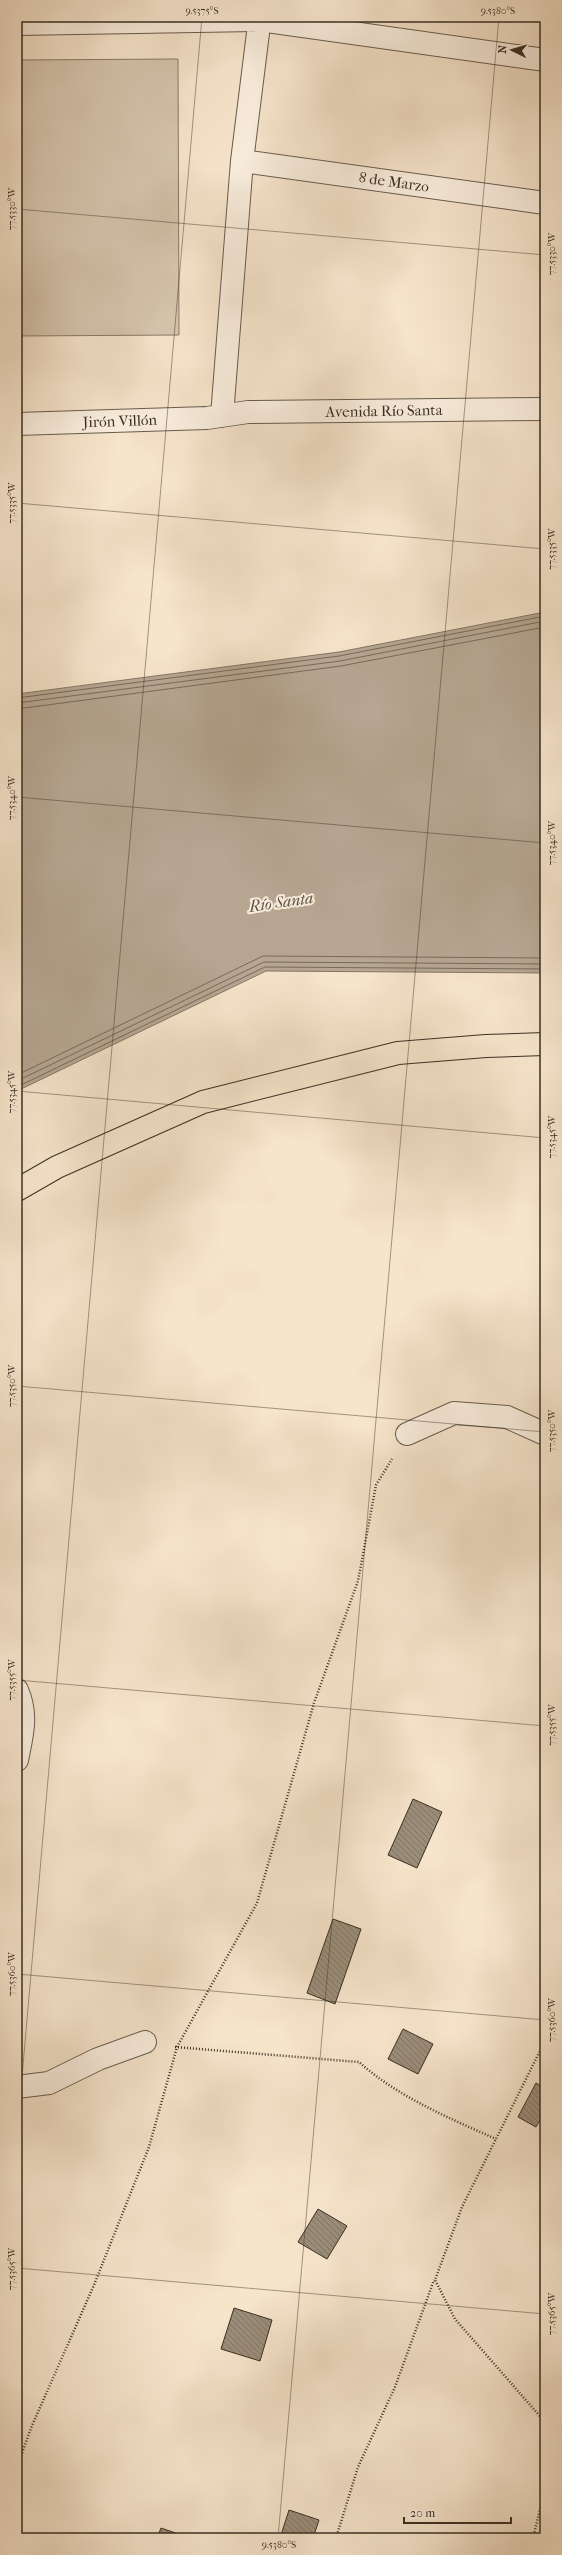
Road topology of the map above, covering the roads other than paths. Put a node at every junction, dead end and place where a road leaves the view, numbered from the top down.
1 (260, 19) edge
2 (17, 24) edge
3 (545, 60) edge
4 (242, 161) junction
5 (545, 203) edge
6 (545, 408) edge
7 (222, 416) junction
8 (17, 424) edge
9 (545, 1044) edge
10 (18, 1192) edge
11 (407, 1434) road end
12 (545, 1434) edge
13 (17, 1690) edge
14 (17, 1760) edge
15 (145, 2042) road end
16 (17, 2087) edge

1 - 2 street
1 - 3 street
1 - 4 street
4 - 5 street, 8 de Marzo
4 - 7 street
6 - 7 street, Avenida Río Santa
7 - 8 street, Jirón Villón
9 - 10 main road
11 - 12 street
13 - 14 street
15 - 16 street

